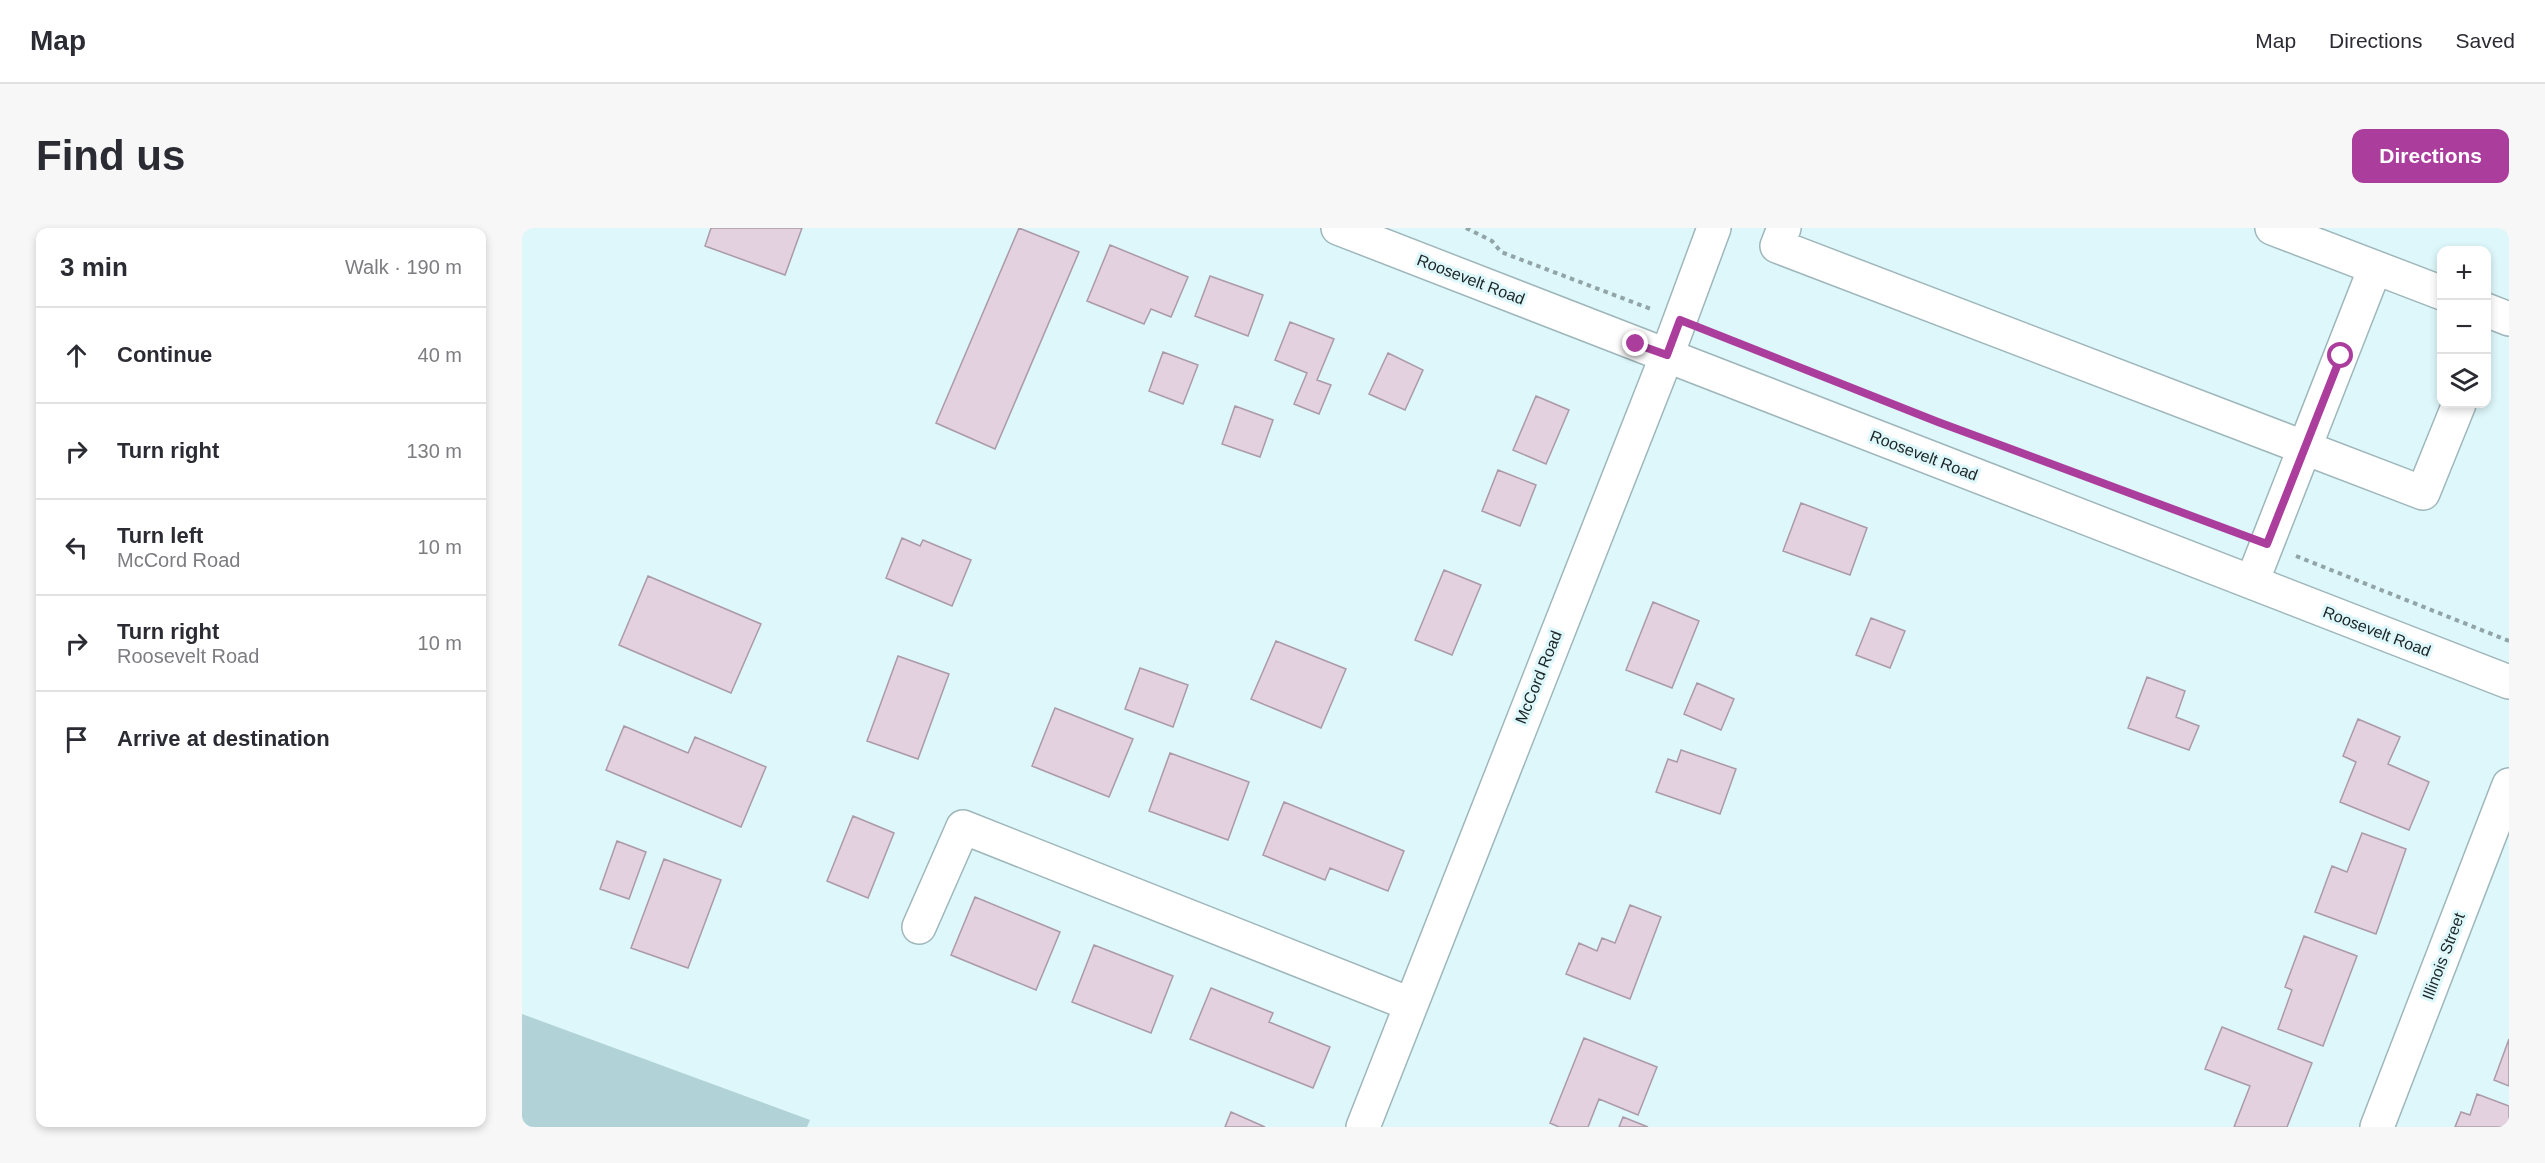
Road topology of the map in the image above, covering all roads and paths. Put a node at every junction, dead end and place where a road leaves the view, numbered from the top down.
1 (1338, 228) edge
2 (1466, 228) edge
3 (1714, 228) edge
4 (1784, 228) edge
5 (2272, 228) edge
6 (2375, 268) junction
7 (2437, 291) edge
8 (1680, 320) junction
9 (1667, 355) junction
10 (1871, 396) dead end
11 (2457, 408) edge
12 (1960, 430) dead end
13 (2305, 447) junction
14 (2267, 544) junction
15 (2252, 582) junction
16 (2509, 641) edge
17 (2509, 682) edge
18 (2509, 785) edge
19 (919, 927) dead end
20 (1410, 1004) junction
21 (1363, 1127) edge
22 (2377, 1127) edge

1 - 9 street, Roosevelt Road
2 - 8 path
3 - 8 street, McCord Road
4 - 13 street
5 - 6 street
6 - 7 street
6 - 13 street
8 - 9 street, McCord Road
8 - 10 path
9 - 15 street, Roosevelt Road
9 - 20 street, McCord Road
11 - 13 street
12 - 14 path
13 - 14 street
14 - 15 street
14 - 16 path
15 - 17 street, Roosevelt Road
18 - 22 street, Illinois Street
19 - 20 street
20 - 21 street, McCord Road

